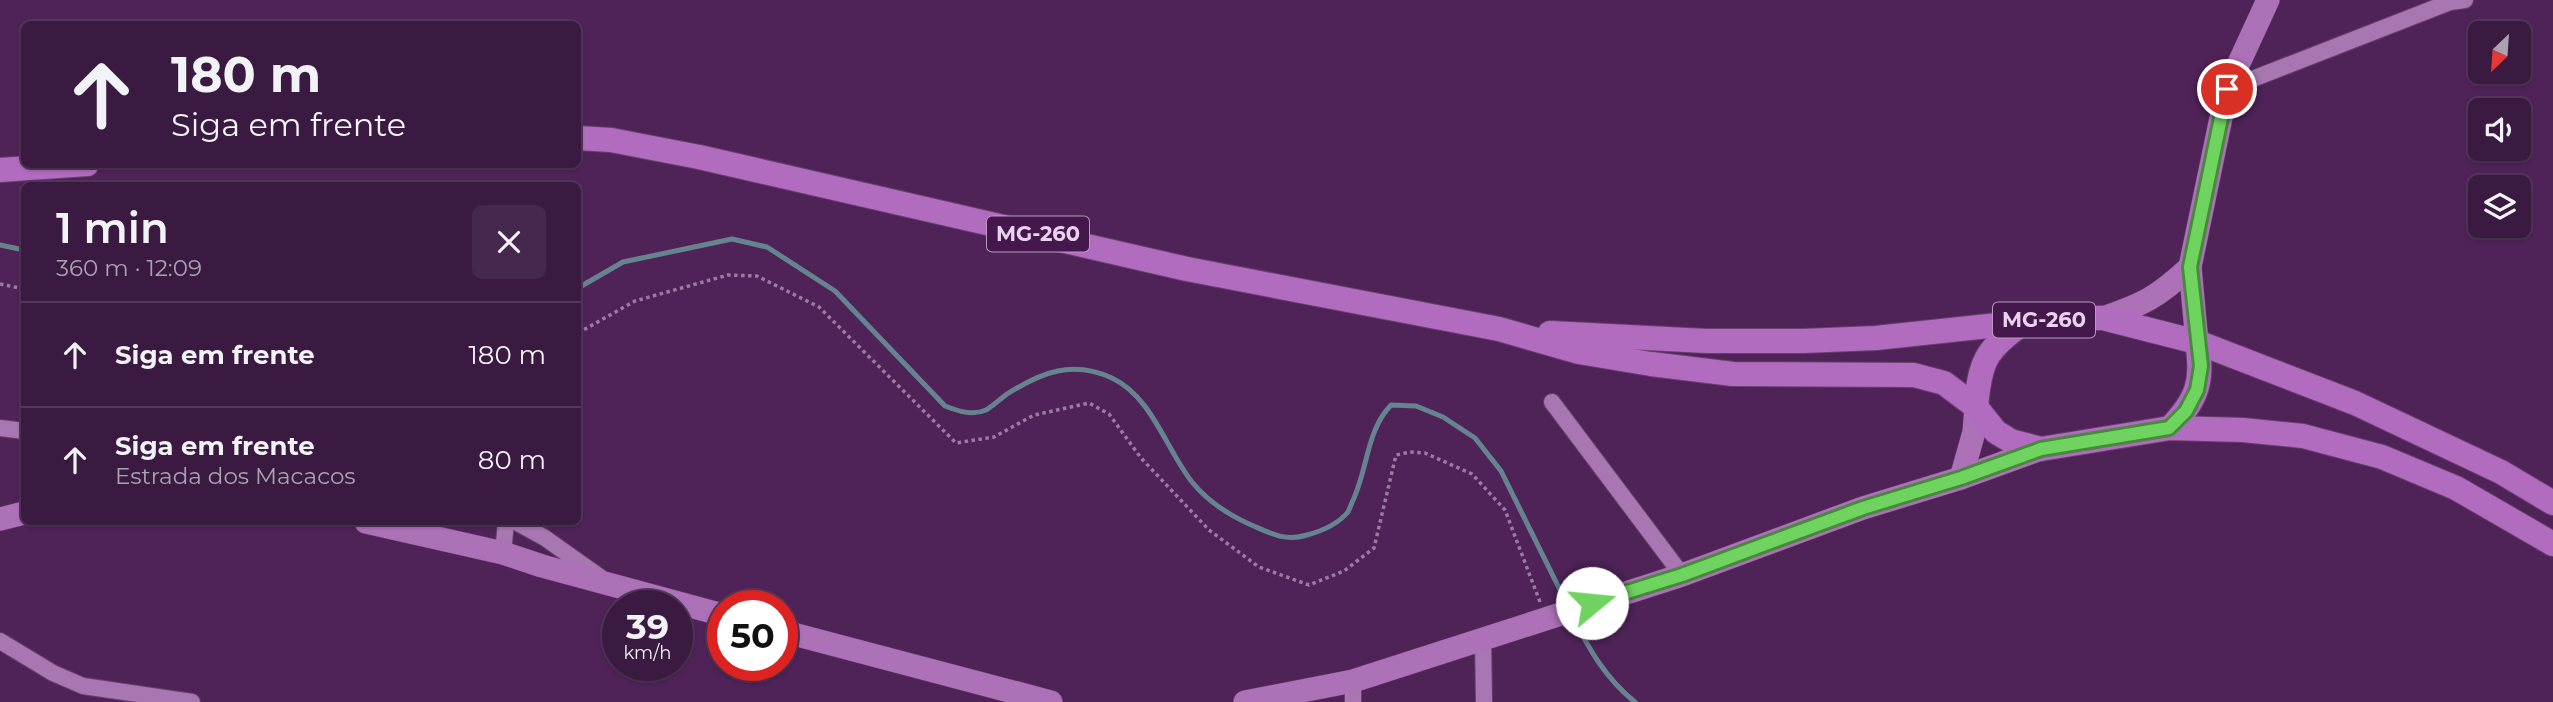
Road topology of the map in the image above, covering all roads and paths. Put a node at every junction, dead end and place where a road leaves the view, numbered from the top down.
1 (2268, 0) edge
2 (2455, 1) edge
3 (2227, 89) junction
4 (581, 138) edge
5 (29, 168) edge
6 (0, 170) edge
7 (2190, 267) junction
8 (0, 284) edge
9 (21, 288) edge
10 (2103, 318) junction
11 (2022, 323) junction
12 (1499, 329) junction
13 (581, 332) edge
14 (2197, 342) junction
15 (1552, 402) dead end
16 (1976, 407) junction
17 (0, 428) edge
18 (2169, 428) junction
19 (21, 430) edge
20 (2041, 449) junction
21 (1961, 478) junction
22 (2553, 503) edge
23 (21, 514) edge
24 (0, 519) edge
25 (379, 525) edge
26 (506, 525) edge
27 (521, 525) edge
28 (2553, 544) edge
29 (503, 553) junction
30 (1682, 575) junction
31 (613, 586) junction
32 (707, 611) edge
33 (1545, 618) junction
34 (798, 635) edge
35 (1483, 638) junction
36 (0, 641) edge
37 (1353, 691) edge
38 (84, 694) edge
39 (192, 702) edge
40 (1051, 702) edge
41 (1245, 702) edge
42 (1484, 702) edge

1 - 3 main road
2 - 3 street
3 - 7 main road
4 - 12 main road, MG-260
5 - 6 main road
7 - 10 main road
7 - 14 main road
8 - 9 path
10 - 11 main road, MG-260
10 - 14 main road, MG-260
11 - 12 main road, MG-260
11 - 16 main road
12 - 16 main road, MG-260
13 - 33 path
14 - 18 main road
14 - 22 main road, MG-260
15 - 30 street
16 - 20 main road, MG-260
16 - 21 main road
17 - 19 street
18 - 20 main road, MG-260
18 - 28 main road, MG-260
20 - 21 main road
21 - 30 main road
23 - 24 main road
25 - 29 main road
26 - 29 street
27 - 31 street
29 - 31 main road
30 - 33 main road
31 - 32 main road
33 - 35 main road
34 - 40 main road
35 - 37 main road
35 - 42 street
36 - 38 street
37 - 41 main road
38 - 39 street

